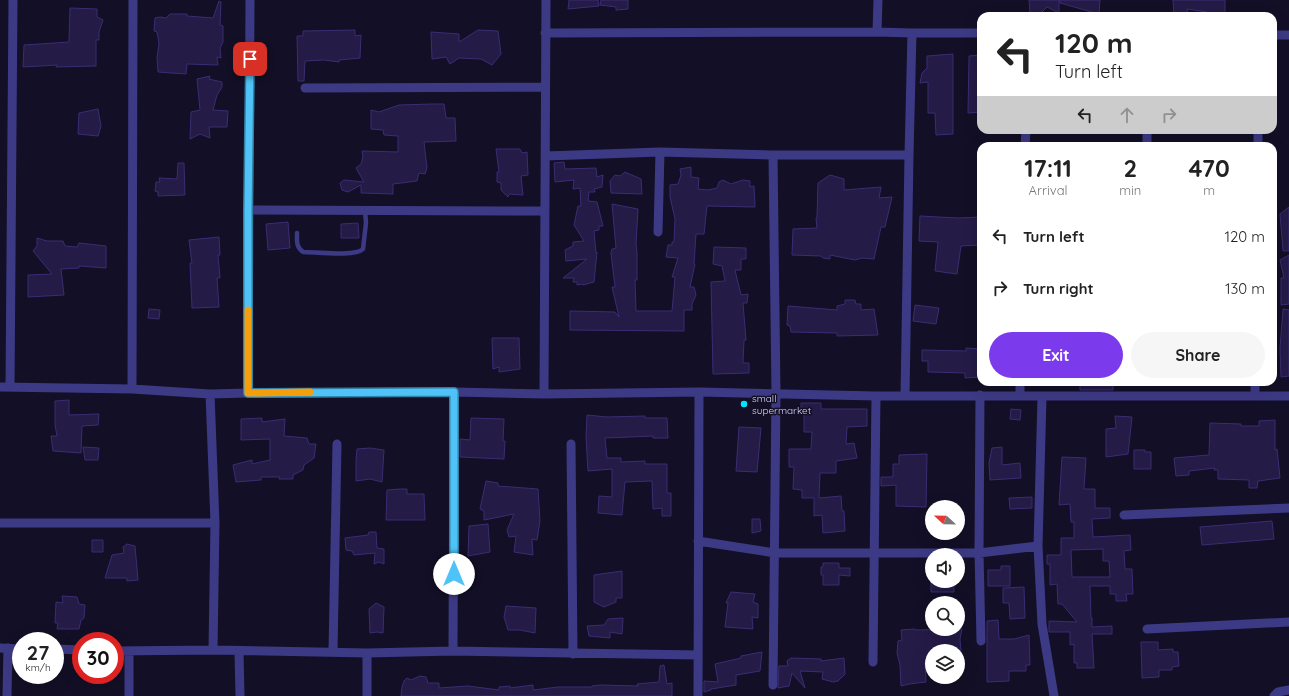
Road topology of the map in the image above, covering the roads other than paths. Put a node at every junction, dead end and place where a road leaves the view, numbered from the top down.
1 (13, 0) edge
2 (133, 0) edge
3 (250, 0) edge
4 (546, 0) edge
5 (878, 0) edge
6 (877, 32) junction
7 (545, 33) junction
8 (912, 33) junction
9 (977, 33) edge
10 (1277, 35) edge
11 (1289, 35) edge
12 (545, 87) junction
13 (305, 88) dead end
14 (660, 152) junction
15 (910, 154) junction
16 (774, 155) junction
17 (546, 156) junction
18 (248, 210) junction
19 (365, 210) junction
20 (545, 211) junction
21 (658, 232) dead end
22 (297, 233) dead end
23 (1020, 386) edge
24 (1255, 386) edge
25 (0, 387) edge
26 (10, 387) junction
27 (132, 389) junction
28 (454, 392) junction
29 (699, 392) junction
30 (248, 393) junction
31 (210, 394) junction
32 (544, 394) junction
33 (776, 394) junction
34 (876, 396) junction
35 (905, 396) junction
36 (980, 396) junction
37 (1020, 396) junction
38 (1255, 396) junction
39 (1289, 396) edge
40 (1042, 397) junction
41 (337, 444) dead end
42 (571, 444) dead end
43 (1289, 508) edge
44 (1124, 515) dead end
45 (0, 523) edge
46 (215, 523) junction
47 (698, 541) junction
48 (1038, 546) junction
49 (874, 552) junction
50 (775, 553) junction
51 (979, 553) junction
52 (1289, 622) edge
53 (1147, 629) dead end
54 (981, 641) dead end
55 (4, 648) edge
56 (213, 650) junction
57 (124, 651) edge
58 (130, 651) junction
59 (239, 651) junction
60 (333, 651) junction
61 (453, 651) junction
62 (367, 653) junction
63 (573, 654) junction
64 (698, 655) junction
65 (873, 662) dead end
66 (773, 685) dead end
67 (1289, 690) edge
68 (7, 696) edge
69 (129, 696) edge
70 (240, 696) edge
71 (367, 696) edge
72 (698, 696) edge
73 (1054, 696) edge
74 (1274, 696) edge

1 - 26 street
2 - 27 street
3 - 18 street
4 - 7 street
5 - 6 street
6 - 7 street
6 - 8 street
7 - 12 street
8 - 9 street
8 - 15 street
10 - 11 street
12 - 13 street
12 - 17 street
14 - 16 street
14 - 17 street
14 - 21 street
15 - 16 street
15 - 35 street
16 - 33 street
17 - 20 street
18 - 19 street
18 - 30 street
19 - 20 street
19 - 22 lane
20 - 32 street
23 - 37 street
24 - 38 street
25 - 26 street
26 - 27 street
27 - 31 street
28 - 30 street
28 - 32 street
28 - 61 street
29 - 32 street
29 - 33 street
29 - 47 street
30 - 31 street
31 - 46 street
33 - 34 street
33 - 50 street
34 - 35 street
34 - 49 street
35 - 36 street
36 - 37 street
36 - 51 street
37 - 40 street
38 - 39 street
38 - 40 street
40 - 48 street
41 - 60 street
42 - 63 street
43 - 44 street
45 - 46 street
46 - 56 street
47 - 50 street
47 - 64 street
48 - 51 street
48 - 73 street
49 - 50 street
49 - 51 street
49 - 65 street
50 - 66 street
51 - 54 street
52 - 53 street
55 - 68 street
56 - 58 street
56 - 59 street
57 - 58 street
58 - 69 street
59 - 60 street
59 - 70 street
60 - 62 street
61 - 62 street
61 - 63 street
62 - 71 street
63 - 64 street
64 - 72 street
67 - 74 street

